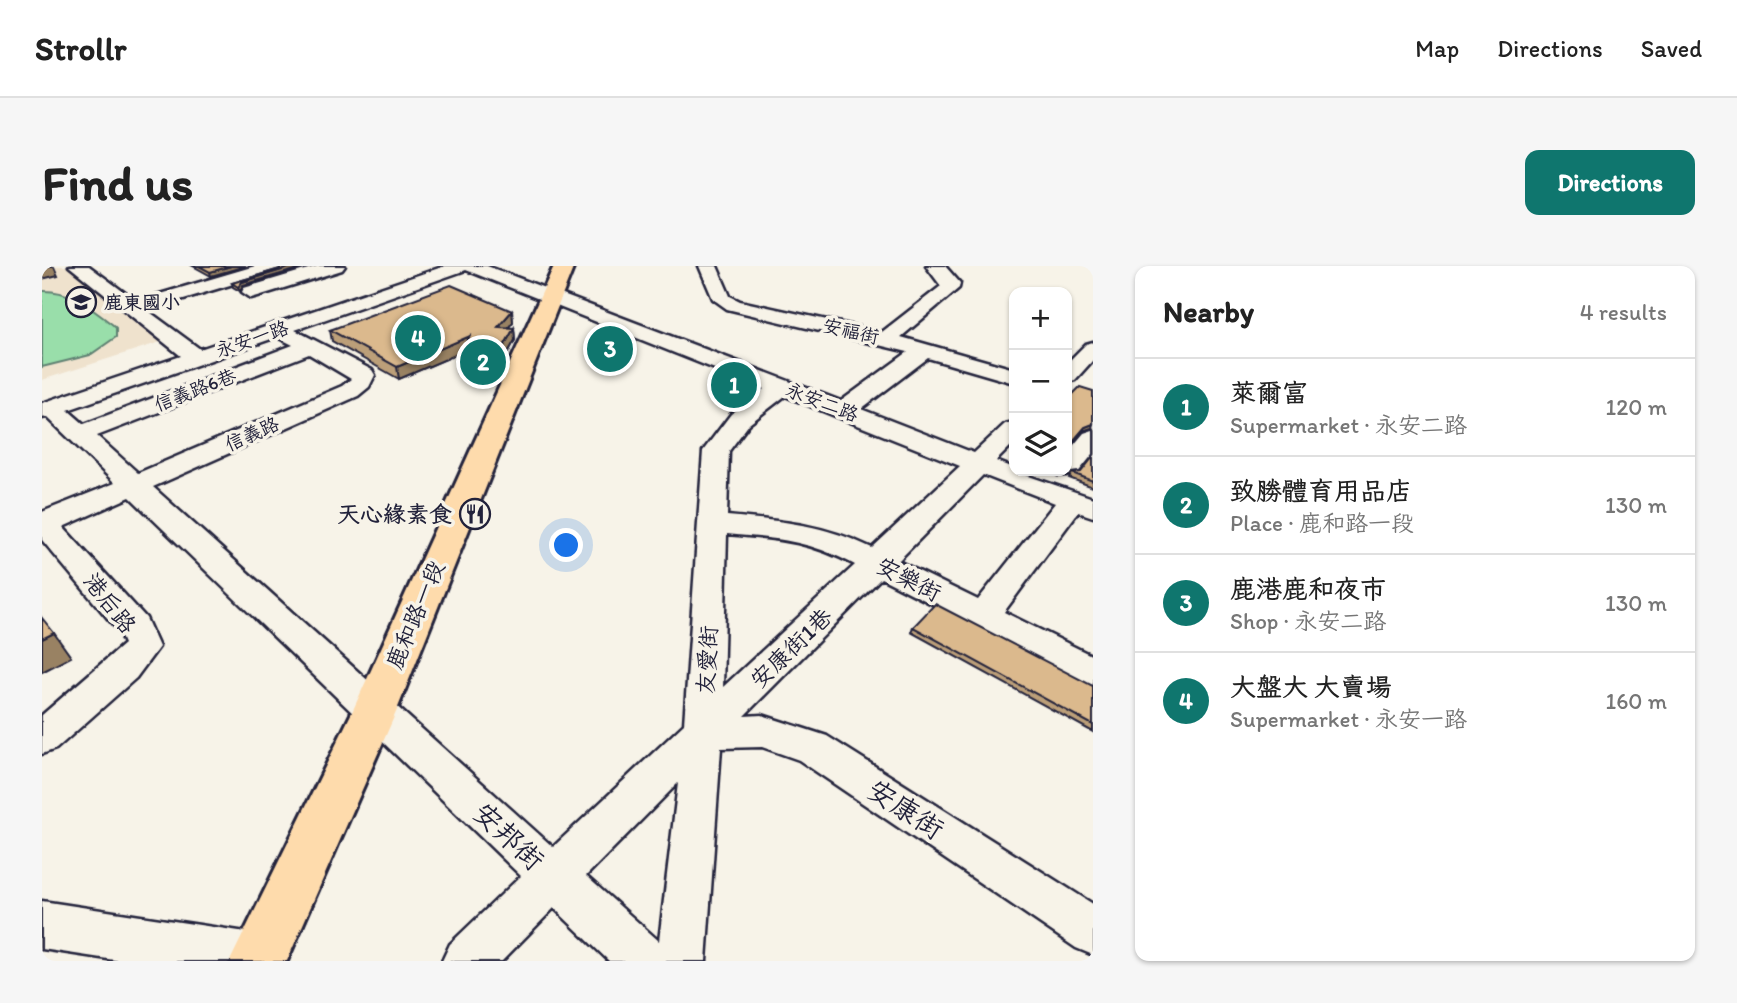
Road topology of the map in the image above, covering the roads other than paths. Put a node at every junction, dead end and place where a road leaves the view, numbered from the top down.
1 (78, 266) edge
2 (274, 266) edge
3 (336, 266) edge
4 (462, 266) edge
5 (471, 266) edge
6 (708, 266) edge
7 (935, 266) edge
8 (198, 272) edge
9 (557, 281) edge
10 (218, 283) junction
11 (235, 297) dead end
12 (132, 308) junction
13 (279, 330) junction
14 (886, 340) junction
15 (311, 346) junction
16 (1093, 348) edge
17 (925, 350) junction
18 (198, 358) junction
19 (1072, 370) edge
20 (1009, 375) edge
21 (782, 387) junction
22 (47, 410) edge
23 (843, 411) junction
24 (79, 434) junction
25 (1009, 434) edge
26 (1093, 438) edge
27 (979, 464) junction
28 (134, 485) junction
29 (1069, 488) edge
30 (43, 523) edge
31 (713, 524) junction
32 (878, 563) junction
33 (983, 616) junction
34 (1092, 668) edge
35 (375, 709) junction
36 (703, 733) junction
37 (42, 738) edge
38 (553, 878) junction
39 (42, 925) edge
40 (1093, 931) edge
41 (258, 960) edge
42 (467, 961) edge
43 (643, 961) edge
44 (681, 961) edge

1 - 12 street
2 - 10 street
3 - 11 street
4 - 13 street, 永安一路
5 - 9 street, 永安二路
6 - 14 street, 安福街
7 - 14 street
8 - 10 street
9 - 21 street, 永安二路
9 - 35 main road, 鹿和路一段
10 - 12 street
12 - 18 street
13 - 15 street, 信義路
13 - 18 street, 永安一路
14 - 17 street, 安福街
15 - 24 street, 信義路6巷
15 - 28 street, 信義路
16 - 19 street
17 - 20 street, 安福街
17 - 23 street
18 - 22 street, 永安一路
21 - 23 street, 永安二路
21 - 31 street, 友愛街
22 - 24 street, 安邦街
23 - 27 street, 永安二路
24 - 28 street, 安邦街
25 - 27 street, 安康街1巷
26 - 29 street
27 - 29 street, 永安二路
27 - 32 street, 安康街1巷
28 - 30 street, 信義路
28 - 35 street, 安邦街
29 - 33 street
30 - 37 street, 港后路
31 - 32 street, 安樂街
31 - 36 street, 友愛街
32 - 33 street, 安樂街
32 - 36 street, 安康街1巷
33 - 34 street, 安樂街
35 - 38 street, 安邦街
35 - 41 main road, 鹿和路一段
36 - 38 street, 安康街1巷
36 - 40 street, 安康街
36 - 44 street, 友愛街
38 - 42 street, 安康街1巷
38 - 43 street, 安邦街
39 - 41 street

